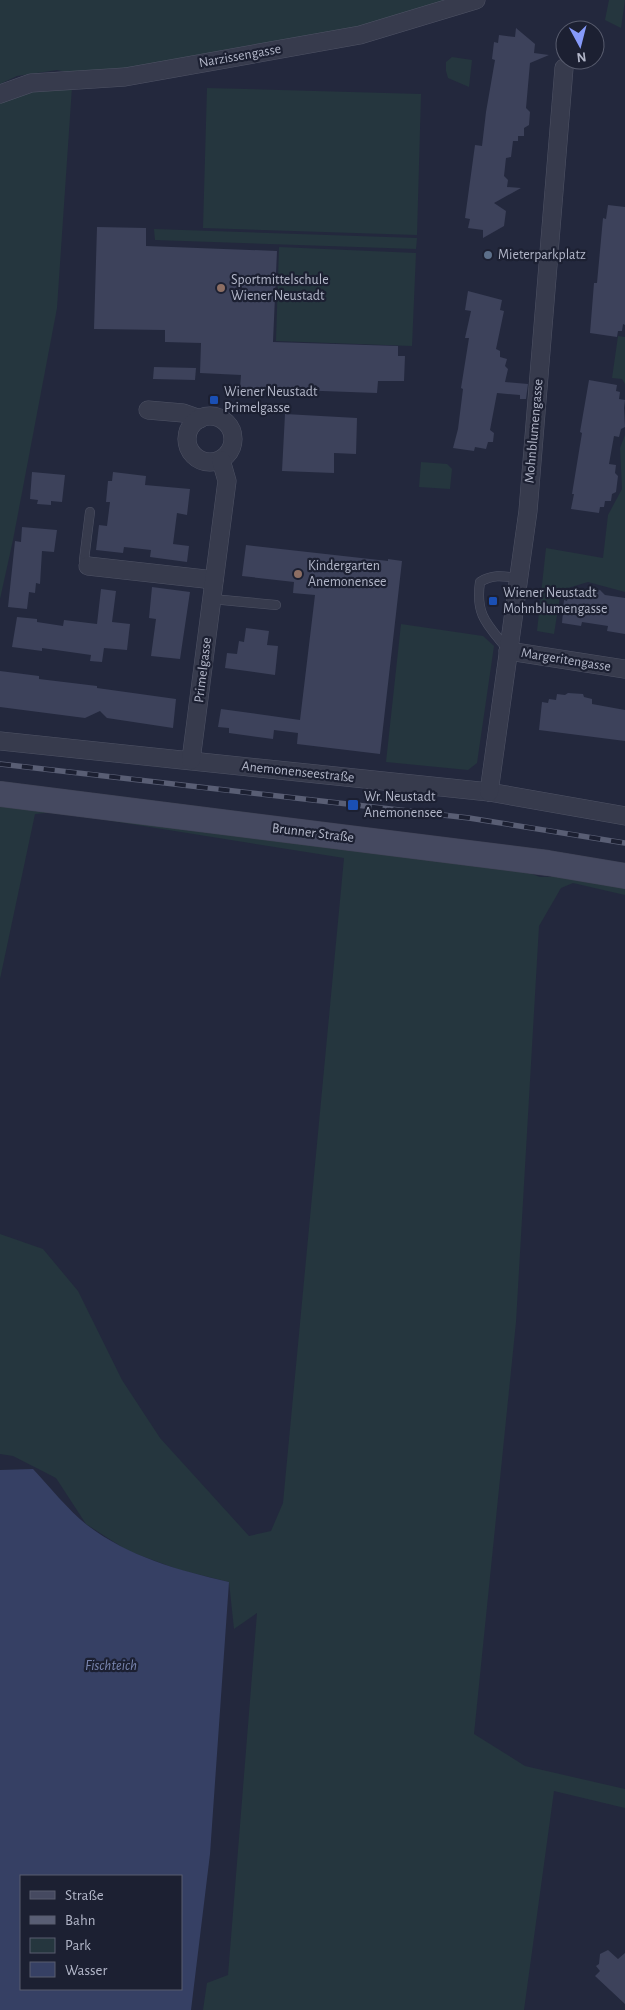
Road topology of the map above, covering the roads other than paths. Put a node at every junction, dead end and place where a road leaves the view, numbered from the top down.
1 (476, 0) edge
2 (564, 70) edge
3 (0, 94) edge
4 (148, 410) dead end
5 (200, 419) junction
6 (221, 460) junction
7 (90, 512) dead end
8 (88, 566) joint
9 (518, 578) junction
10 (214, 580) junction
11 (212, 599) junction
12 (276, 605) dead end
13 (508, 650) junction
14 (625, 669) edge
15 (0, 741) edge
16 (191, 760) junction
17 (489, 792) junction
18 (0, 794) edge
19 (625, 816) edge
20 (625, 876) edge

1 - 3 street, Narzissengasse
2 - 9 street, Mohnblumengasse
4 - 5 street
5 - 6 street
5 - 6 street
6 - 10 street, Primelgasse
7 - 8 lane
8 - 10 street
9 - 13 street, Mohnblumengasse
9 - 13 lane
10 - 11 street, Primelgasse
11 - 12 lane
11 - 16 street, Primelgasse
13 - 14 street, Margeritengasse
13 - 17 street, Mohnblumengasse
15 - 16 street, Anemonenseestraße
16 - 17 street, Anemonenseestraße
17 - 19 street, Anemonenseestraße
18 - 20 main road, Brunner Straße

